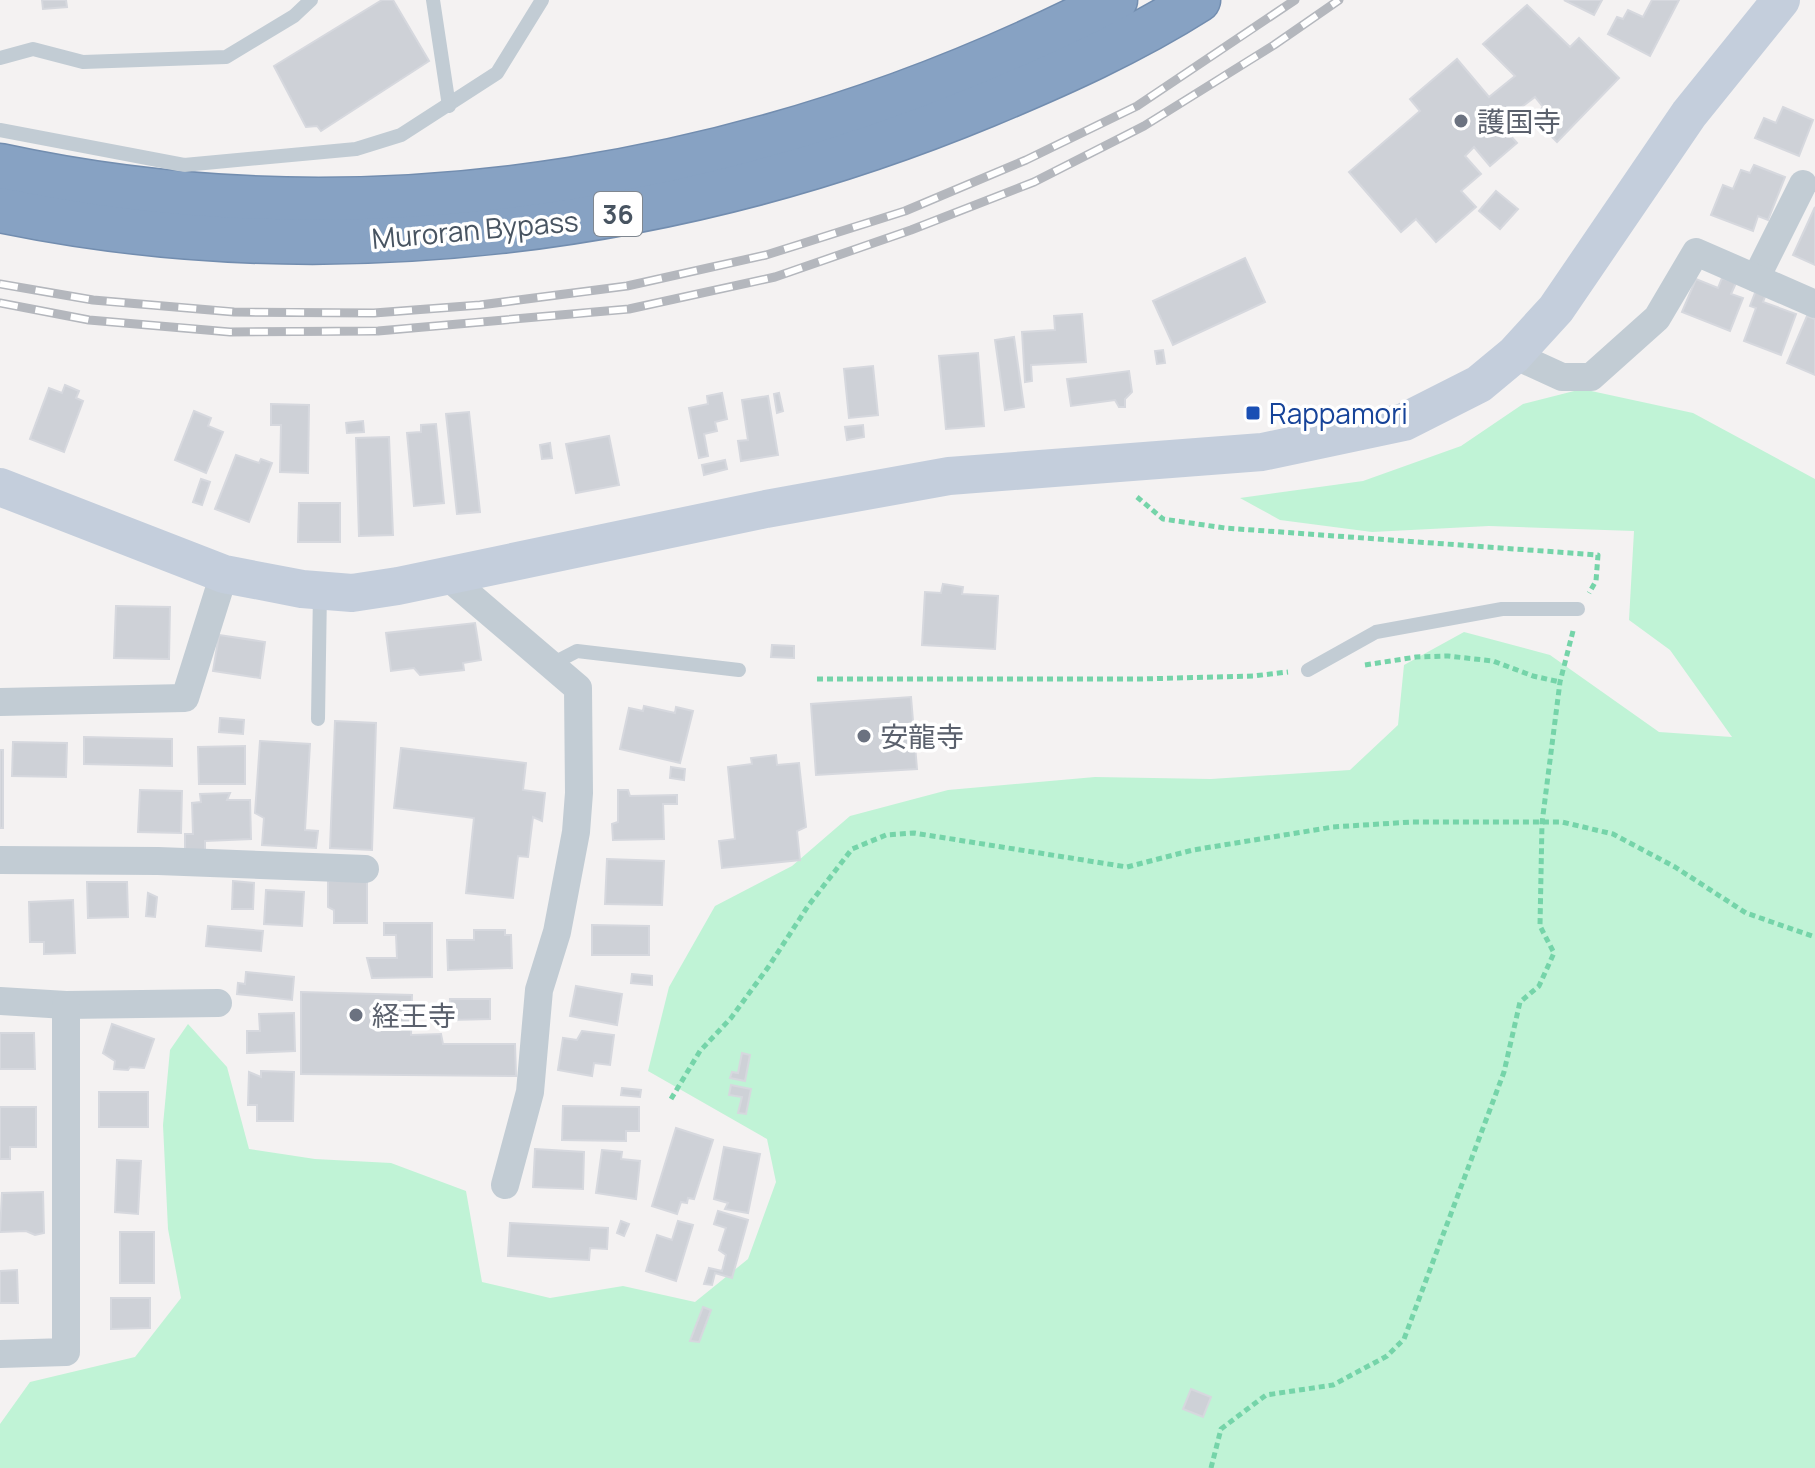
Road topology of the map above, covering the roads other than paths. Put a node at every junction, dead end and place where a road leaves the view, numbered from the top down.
1 (311, 0) edge
2 (433, 0) edge
3 (542, 0) edge
4 (1115, 0) edge
5 (1198, 0) edge
6 (1781, 0) edge
7 (0, 58) edge
8 (449, 106) junction
9 (0, 130) edge
10 (0, 166) edge
11 (1803, 184) dead end
12 (0, 210) edge
13 (1756, 278) junction
14 (1815, 304) edge
15 (1514, 355) junction
16 (0, 487) edge
17 (224, 574) junction
18 (447, 576) junction
19 (320, 591) junction
20 (1578, 609) road end
21 (550, 665) junction
22 (739, 670) dead end
23 (1308, 670) road end
24 (0, 702) edge
25 (318, 719) dead end
26 (0, 860) edge
27 (365, 869) dead end
28 (0, 1001) edge
29 (218, 1003) dead end
30 (66, 1005) junction
31 (505, 1185) dead end
32 (0, 1354) edge

1 - 7 lane
2 - 8 lane
3 - 8 lane
4 - 10 highway, Muroran Bypass / 36
5 - 12 highway, Muroran Bypass / 36
6 - 15 street
8 - 9 lane
11 - 13 street
13 - 14 street
13 - 15 street
15 - 18 street
16 - 17 street
17 - 19 street
17 - 24 street
18 - 19 street
18 - 21 street
19 - 25 lane
20 - 23 lane
21 - 22 lane
21 - 31 street
26 - 27 street
28 - 30 street
29 - 30 street
30 - 32 street

